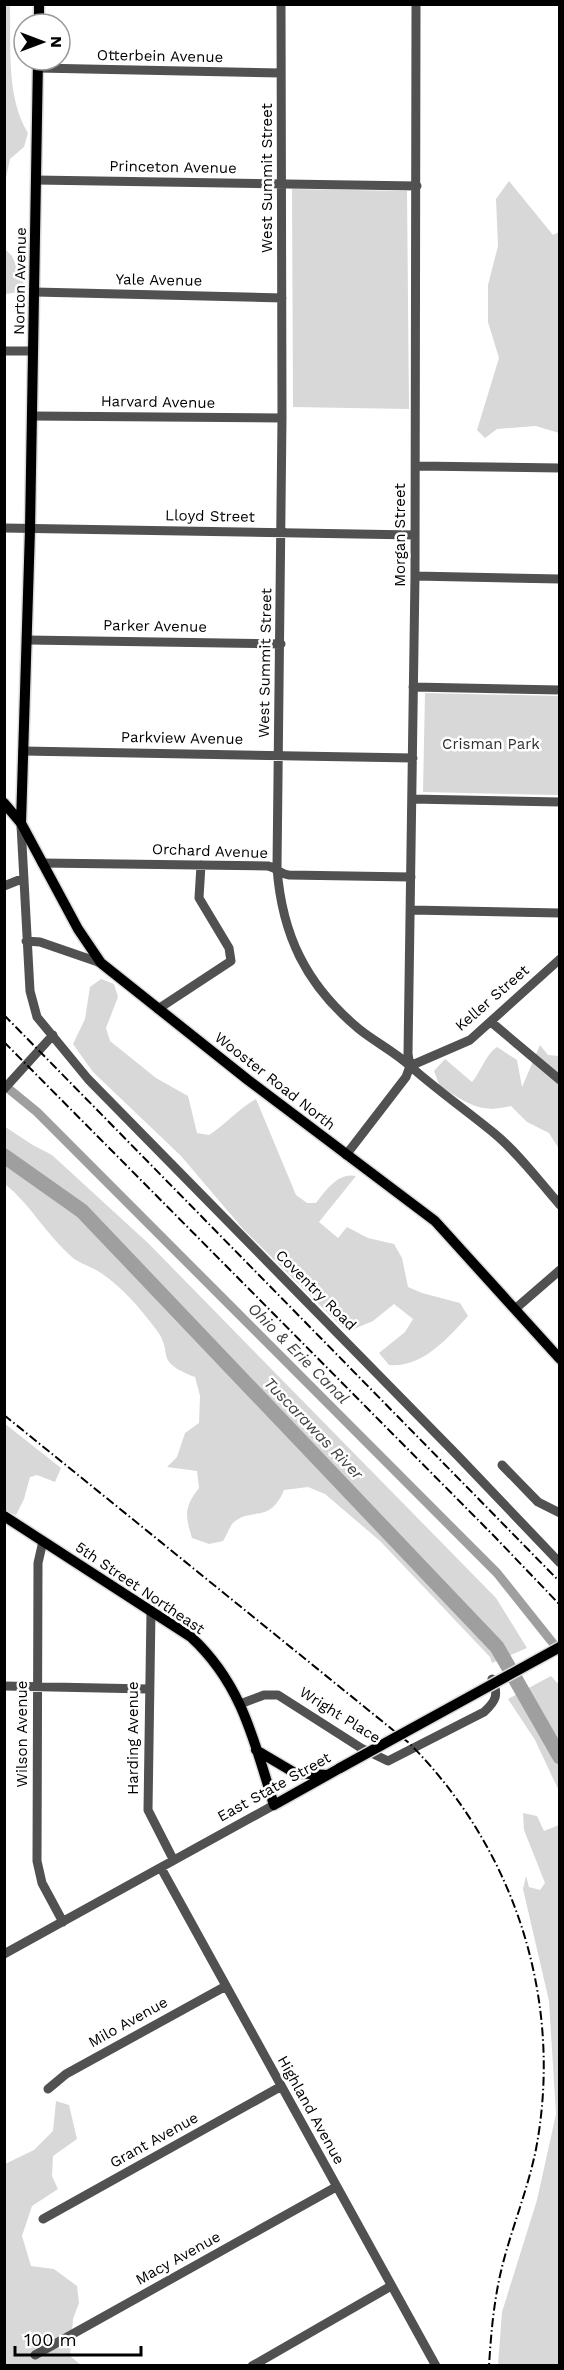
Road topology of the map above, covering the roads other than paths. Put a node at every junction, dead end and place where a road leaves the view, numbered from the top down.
1 (282, 4) edge
2 (416, 4) edge
3 (72, 65) edge
4 (38, 72) edge
5 (281, 73) junction
6 (36, 180) junction
7 (281, 184) junction
8 (417, 186) junction
9 (35, 292) junction
10 (282, 298) junction
11 (4, 351) edge
12 (33, 351) junction
13 (32, 416) junction
14 (282, 418) junction
15 (416, 466) junction
16 (560, 468) edge
17 (4, 528) edge
18 (30, 529) junction
19 (281, 532) junction
20 (415, 535) junction
21 (415, 576) junction
22 (560, 579) edge
23 (28, 640) junction
24 (281, 644) junction
25 (413, 687) junction
26 (560, 690) edge
27 (23, 751) junction
28 (278, 755) junction
29 (413, 758) junction
30 (412, 799) junction
31 (560, 802) edge
32 (4, 803) edge
33 (21, 823) junction
34 (42, 863) junction
35 (201, 865) junction
36 (277, 868) junction
37 (411, 877) junction
38 (24, 878) junction
39 (4, 886) edge
40 (411, 910) junction
41 (560, 913) edge
42 (26, 941) junction
43 (560, 959) edge
44 (101, 963) junction
45 (158, 1009) junction
46 (491, 1022) junction
47 (53, 1035) junction
48 (410, 1066) junction
49 (560, 1080) edge
50 (4, 1089) edge
51 (346, 1155) junction
52 (560, 1204) edge
53 (560, 1270) edge
54 (514, 1309) junction
55 (560, 1359) edge
56 (502, 1466) dead end
57 (560, 1513) edge
58 (4, 1516) edge
59 (43, 1541) junction
60 (560, 1563) edge
61 (151, 1611) junction
62 (560, 1647) edge
63 (492, 1679) dead end
64 (4, 1686) edge
65 (37, 1687) junction
66 (148, 1689) junction
67 (240, 1704) junction
68 (256, 1750) junction
69 (328, 1775) junction
70 (274, 1805) junction
71 (173, 1858) junction
72 (161, 1868) junction
73 (63, 1922) junction
74 (4, 1954) edge
75 (226, 1986) junction
76 (280, 2086) junction
77 (48, 2089) dead end
78 (336, 2187) junction
79 (43, 2219) dead end
80 (391, 2286) junction
81 (35, 2355) dead end
82 (252, 2366) edge
83 (436, 2366) edge

1 - 5 street, West Summit Street
2 - 8 street, Morgan Street
3 - 5 street, Otterbein Avenue
4 - 6 main road, Norton Avenue
5 - 7 street, West Summit Street
6 - 7 street, Princeton Avenue
6 - 9 main road, Norton Avenue
7 - 8 street, Princeton Avenue
7 - 10 street, West Summit Street
8 - 15 street, Morgan Street
9 - 10 street, Yale Avenue
9 - 12 main road, Norton Avenue
10 - 14 street, West Summit Street
11 - 12 street
12 - 13 main road, Norton Avenue
13 - 14 street, Harvard Avenue
13 - 18 main road, Norton Avenue
14 - 19 street, West Summit Street
15 - 16 street
15 - 20 street, Morgan Street
17 - 18 street, Lloyd Street
18 - 19 street, Lloyd Street
18 - 23 main road, Norton Avenue
19 - 20 street, Lloyd Street
19 - 24 street, West Summit Street
20 - 21 street, Morgan Street
21 - 22 street
21 - 25 street, Morgan Street
23 - 24 street, Parker Avenue
23 - 27 main road, Norton Avenue
24 - 28 street, West Summit Street
25 - 26 street
25 - 29 street, Morgan Street
27 - 28 street, Parkview Avenue
27 - 33 main road, Norton Avenue
28 - 29 street, Parkview Avenue
28 - 36 street, West Summit Street
29 - 30 street, Morgan Street
30 - 31 street
30 - 37 street, Morgan Street
32 - 33 main road, Wooster Road North
33 - 34 main road, Wooster Road North
33 - 38 street, Norton Avenue
34 - 35 street, Orchard Avenue
34 - 44 main road, Wooster Road North
35 - 36 street, Orchard Avenue
35 - 45 street
36 - 37 street, Orchard Avenue
36 - 48 street, West Summit Street
37 - 40 street, Morgan Street
38 - 39 street
38 - 42 street, Norton Avenue
40 - 41 street
40 - 48 street, Morgan Street
42 - 44 street
42 - 47 street, Norton Avenue
43 - 46 street, Keller Street
44 - 45 main road, Wooster Road North
45 - 51 main road, Wooster Road North
46 - 48 street, Keller Street
46 - 49 street
47 - 50 street
47 - 60 street, Coventry Road
48 - 51 street
48 - 52 street, West Summit Street
51 - 54 main road, Wooster Road North
53 - 54 street
54 - 55 main road, Wooster Road North
56 - 57 street
58 - 59 main road, 5th Street Northeast
59 - 61 main road, 5th Street Northeast
59 - 65 street, Wilson Avenue
61 - 66 street, Harding Avenue
61 - 67 main road, 5th Street Northeast
62 - 69 main road, East State Street, bridge
63 - 67 street, Wright Place
64 - 65 street
65 - 66 street
65 - 73 street, Wilson Avenue
66 - 71 street, Harding Avenue
67 - 68 main road, 5th Street Northeast
68 - 69 main road
68 - 70 main road, 5th Street Northeast
69 - 70 main road, East State Street
70 - 71 street, East State Street
71 - 72 street, East State Street
72 - 73 street, East State Street
72 - 75 street, Highland Avenue
73 - 74 street, East State Street
75 - 76 street, Highland Avenue
75 - 77 street, Milo Avenue
76 - 78 street, Highland Avenue
76 - 79 street, Grant Avenue
78 - 80 street, Highland Avenue
78 - 81 street, Macy Avenue
80 - 82 street
80 - 83 street, Highland Avenue

